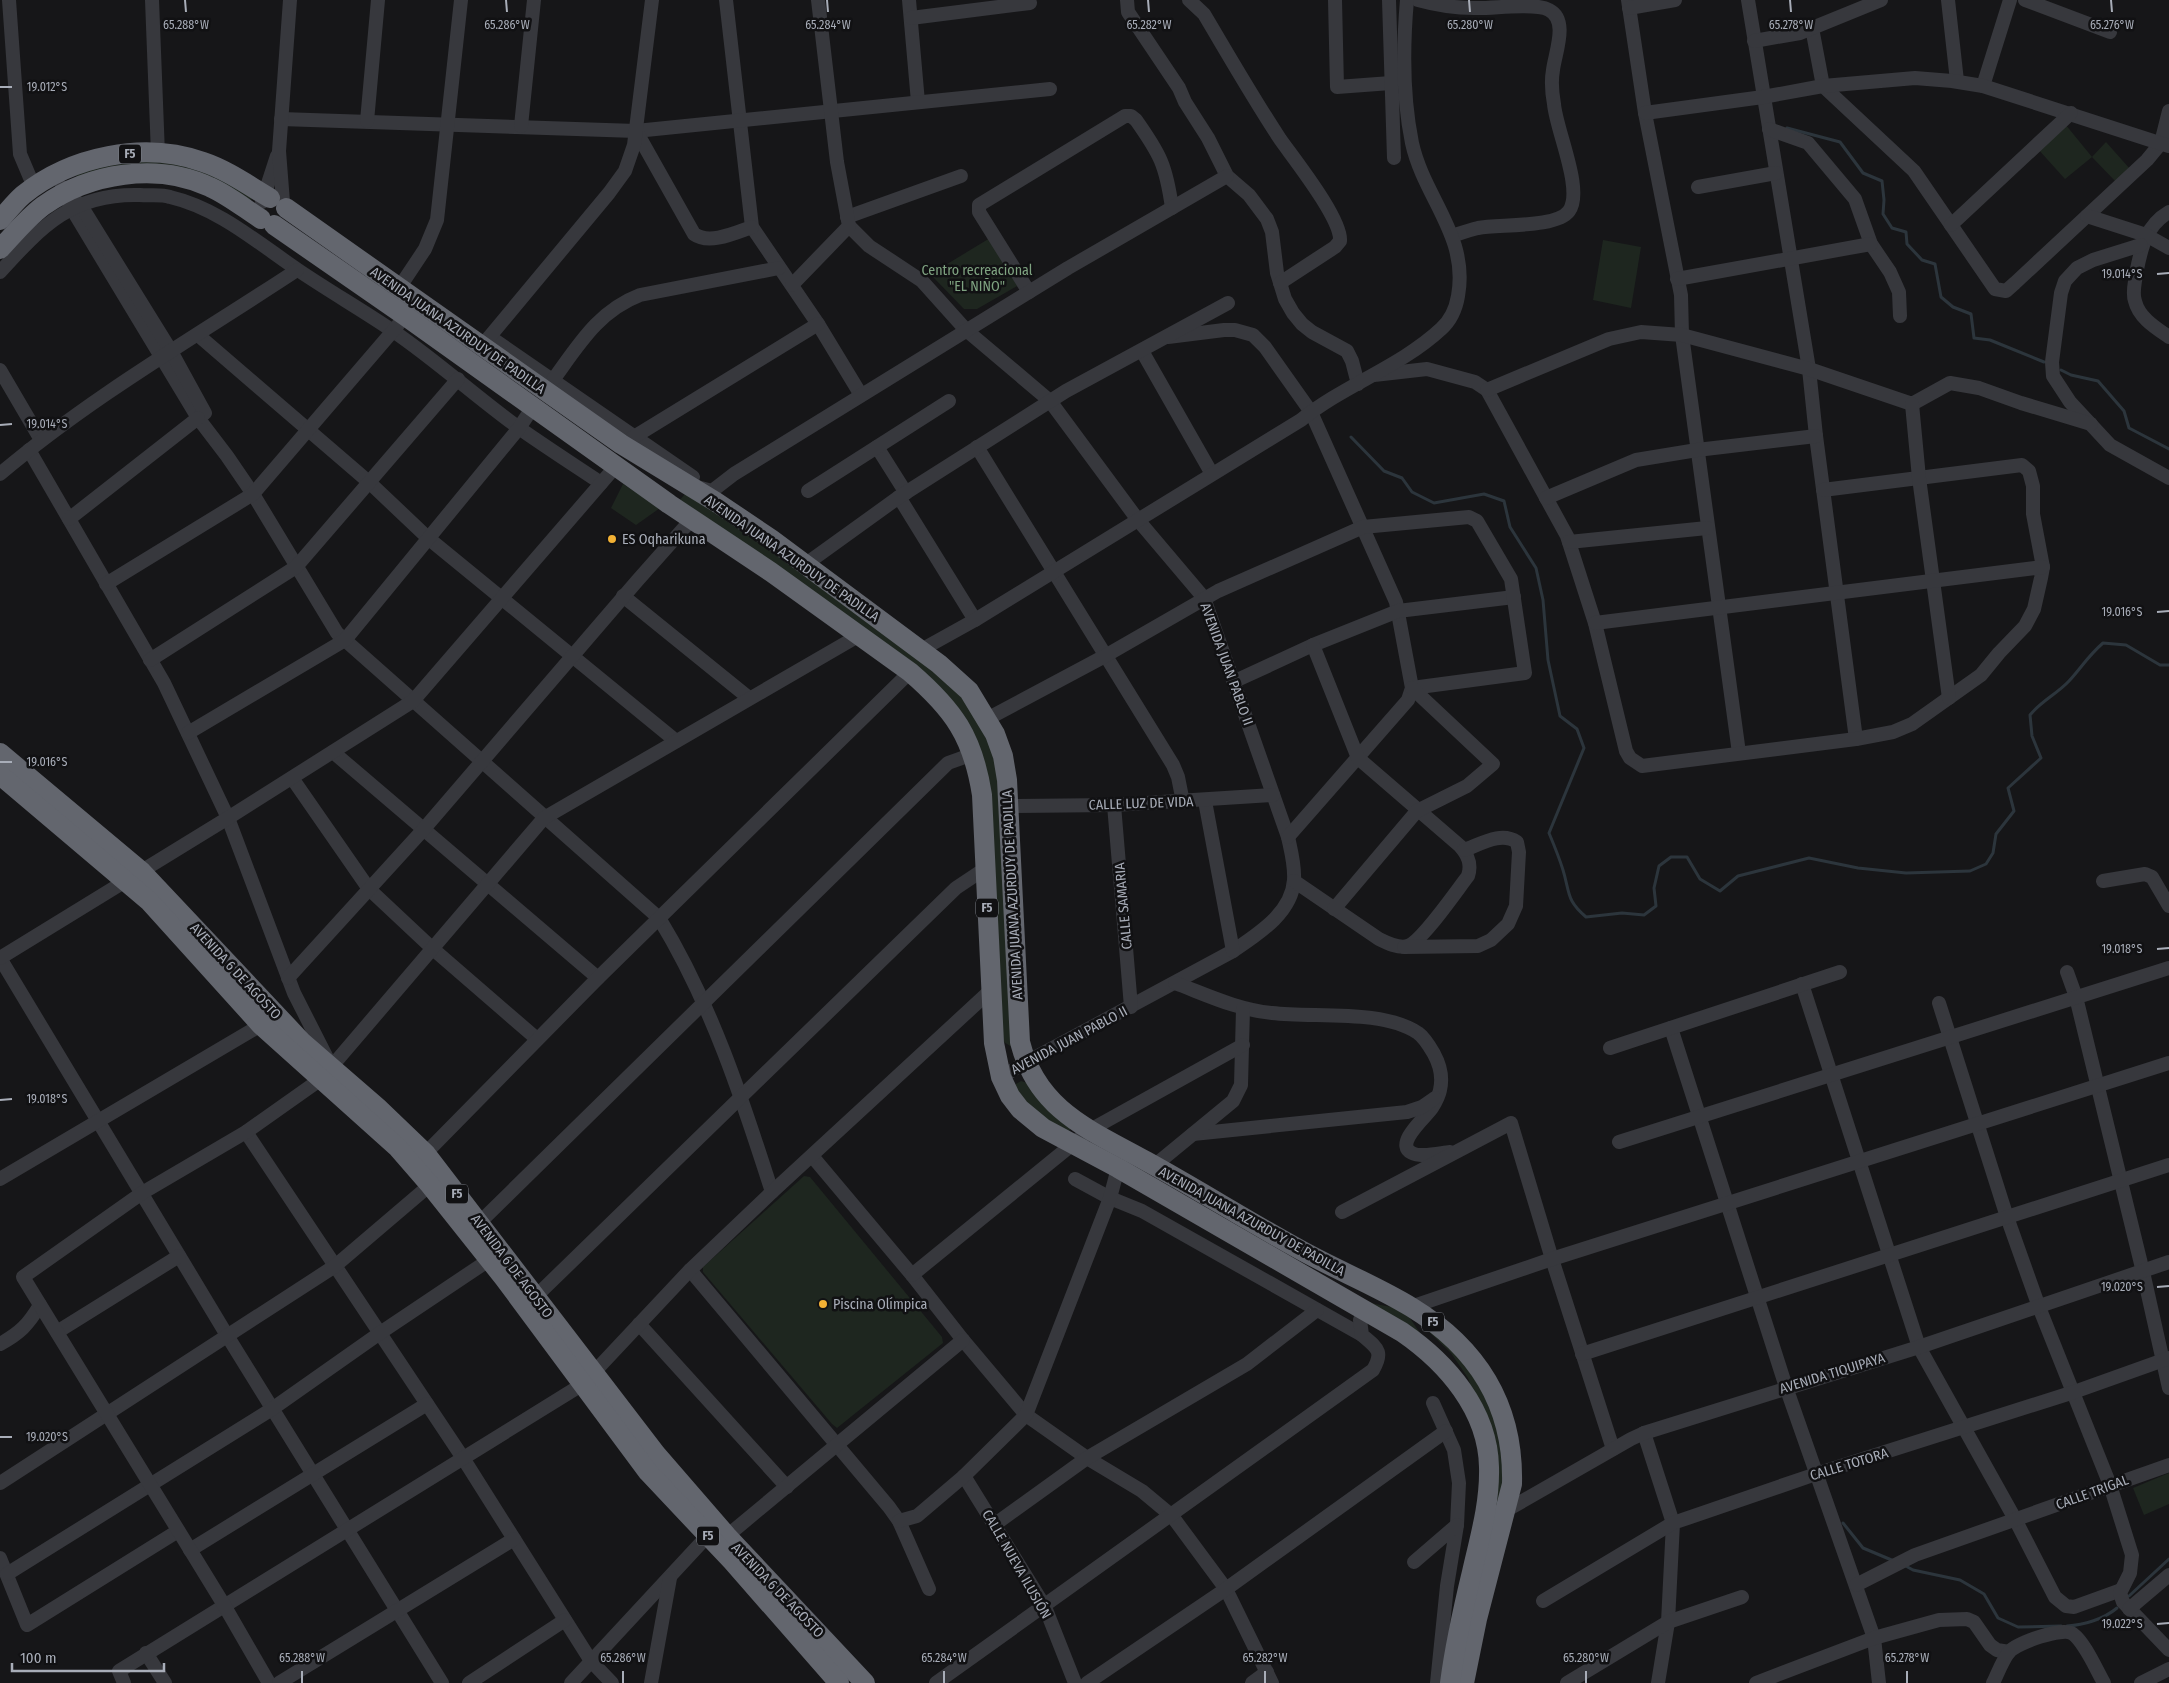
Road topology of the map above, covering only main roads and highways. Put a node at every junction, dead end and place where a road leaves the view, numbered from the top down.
1 (271, 207) junction
2 (0, 220) edge
3 (0, 249) edge
4 (645, 460) junction
5 (624, 472) junction
6 (684, 484) junction
7 (669, 504) junction
8 (0, 753) edge
9 (13, 779) edge
10 (134, 876) junction
11 (326, 1074) junction
12 (419, 1160) junction
13 (474, 1228) junction
14 (1289, 1268) junction
15 (530, 1302) junction
16 (1411, 1307) junction
17 (1465, 1395) junction
18 (717, 1532) junction
19 (839, 1683) edge
20 (865, 1683) edge
21 (1450, 1683) edge
22 (1464, 1683) edge

1 - 2 highway, AVENIDA JUANA AZURDUY DE PADILLA / F5
1 - 3 highway, AVENIDA JUANA AZURDUY DE PADILLA / F5
1 - 4 highway, AVENIDA JUANA AZURDUY DE PADILLA / F5
1 - 5 highway, AVENIDA JUANA AZURDUY DE PADILLA / F5
4 - 5 highway
4 - 6 highway, AVENIDA JUANA AZURDUY DE PADILLA / F5
5 - 7 highway, AVENIDA JUANA AZURDUY DE PADILLA / F5
6 - 7 highway
6 - 16 highway, AVENIDA JUANA AZURDUY DE PADILLA / F5
7 - 14 highway, AVENIDA JUANA AZURDUY DE PADILLA / F5
8 - 9 highway, AVENIDA 6 DE AGOSTO / F5
9 - 10 highway, AVENIDA 6 DE AGOSTO / F5
10 - 11 highway, AVENIDA 6 DE AGOSTO / F5
10 - 11 highway, AVENIDA 6 DE AGOSTO / F5
11 - 12 highway, AVENIDA 6 DE AGOSTO / F5
12 - 13 highway, AVENIDA 6 DE AGOSTO / F5
12 - 13 highway, AVENIDA 6 DE AGOSTO / F5
13 - 15 highway, AVENIDA 6 DE AGOSTO / F5
13 - 15 highway, AVENIDA 6 DE AGOSTO / F5
14 - 16 highway
14 - 17 highway, AVENIDA JUANA AZURDUY DE PADILLA / F5
15 - 18 highway, AVENIDA 6 DE AGOSTO / F5
16 - 17 highway
16 - 22 highway, AVENIDA JUANA AZURDUY DE PADILLA / F5
17 - 21 highway, AVENIDA JUANA AZURDUY DE PADILLA / F5
18 - 19 highway, AVENIDA 6 DE AGOSTO / F5
18 - 20 highway, AVENIDA 6 DE AGOSTO / F5

